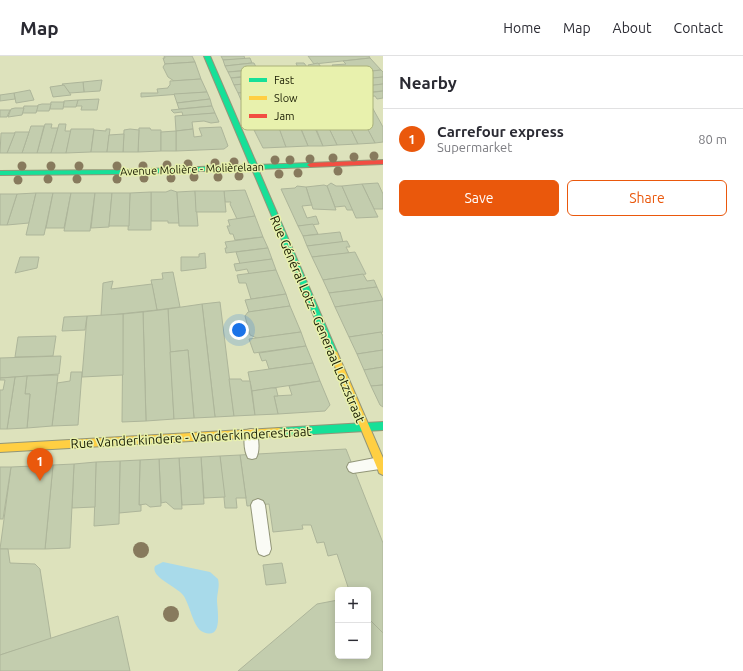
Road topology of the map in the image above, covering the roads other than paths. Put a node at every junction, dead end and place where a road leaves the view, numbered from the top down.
1 (207, 56) edge
2 (383, 162) edge
3 (254, 167) junction
4 (0, 173) edge
5 (383, 426) edge
6 (364, 427) junction
7 (251, 434) junction
8 (0, 448) edge
9 (252, 454) dead end
10 (381, 466) edge
11 (353, 467) dead end
12 (258, 505) dead end
13 (264, 549) dead end

1 - 3 street, Rue Général Lotz - Generaal Lotzstraat
2 - 3 street, Avenue Molière - Molièrelaan
3 - 4 street, Avenue Molière - Molièrelaan
3 - 6 street, Rue Général Lotz - Generaal Lotzstraat
5 - 6 street, Rue Vanderkindere - Vanderkinderestraat
6 - 7 street, Rue Vanderkindere - Vanderkinderestraat
6 - 10 street, Rue Général Lotz - Generaal Lotzstraat
7 - 8 street, Rue Vanderkindere - Vanderkinderestraat
7 - 9 lane
10 - 11 lane
12 - 13 lane

